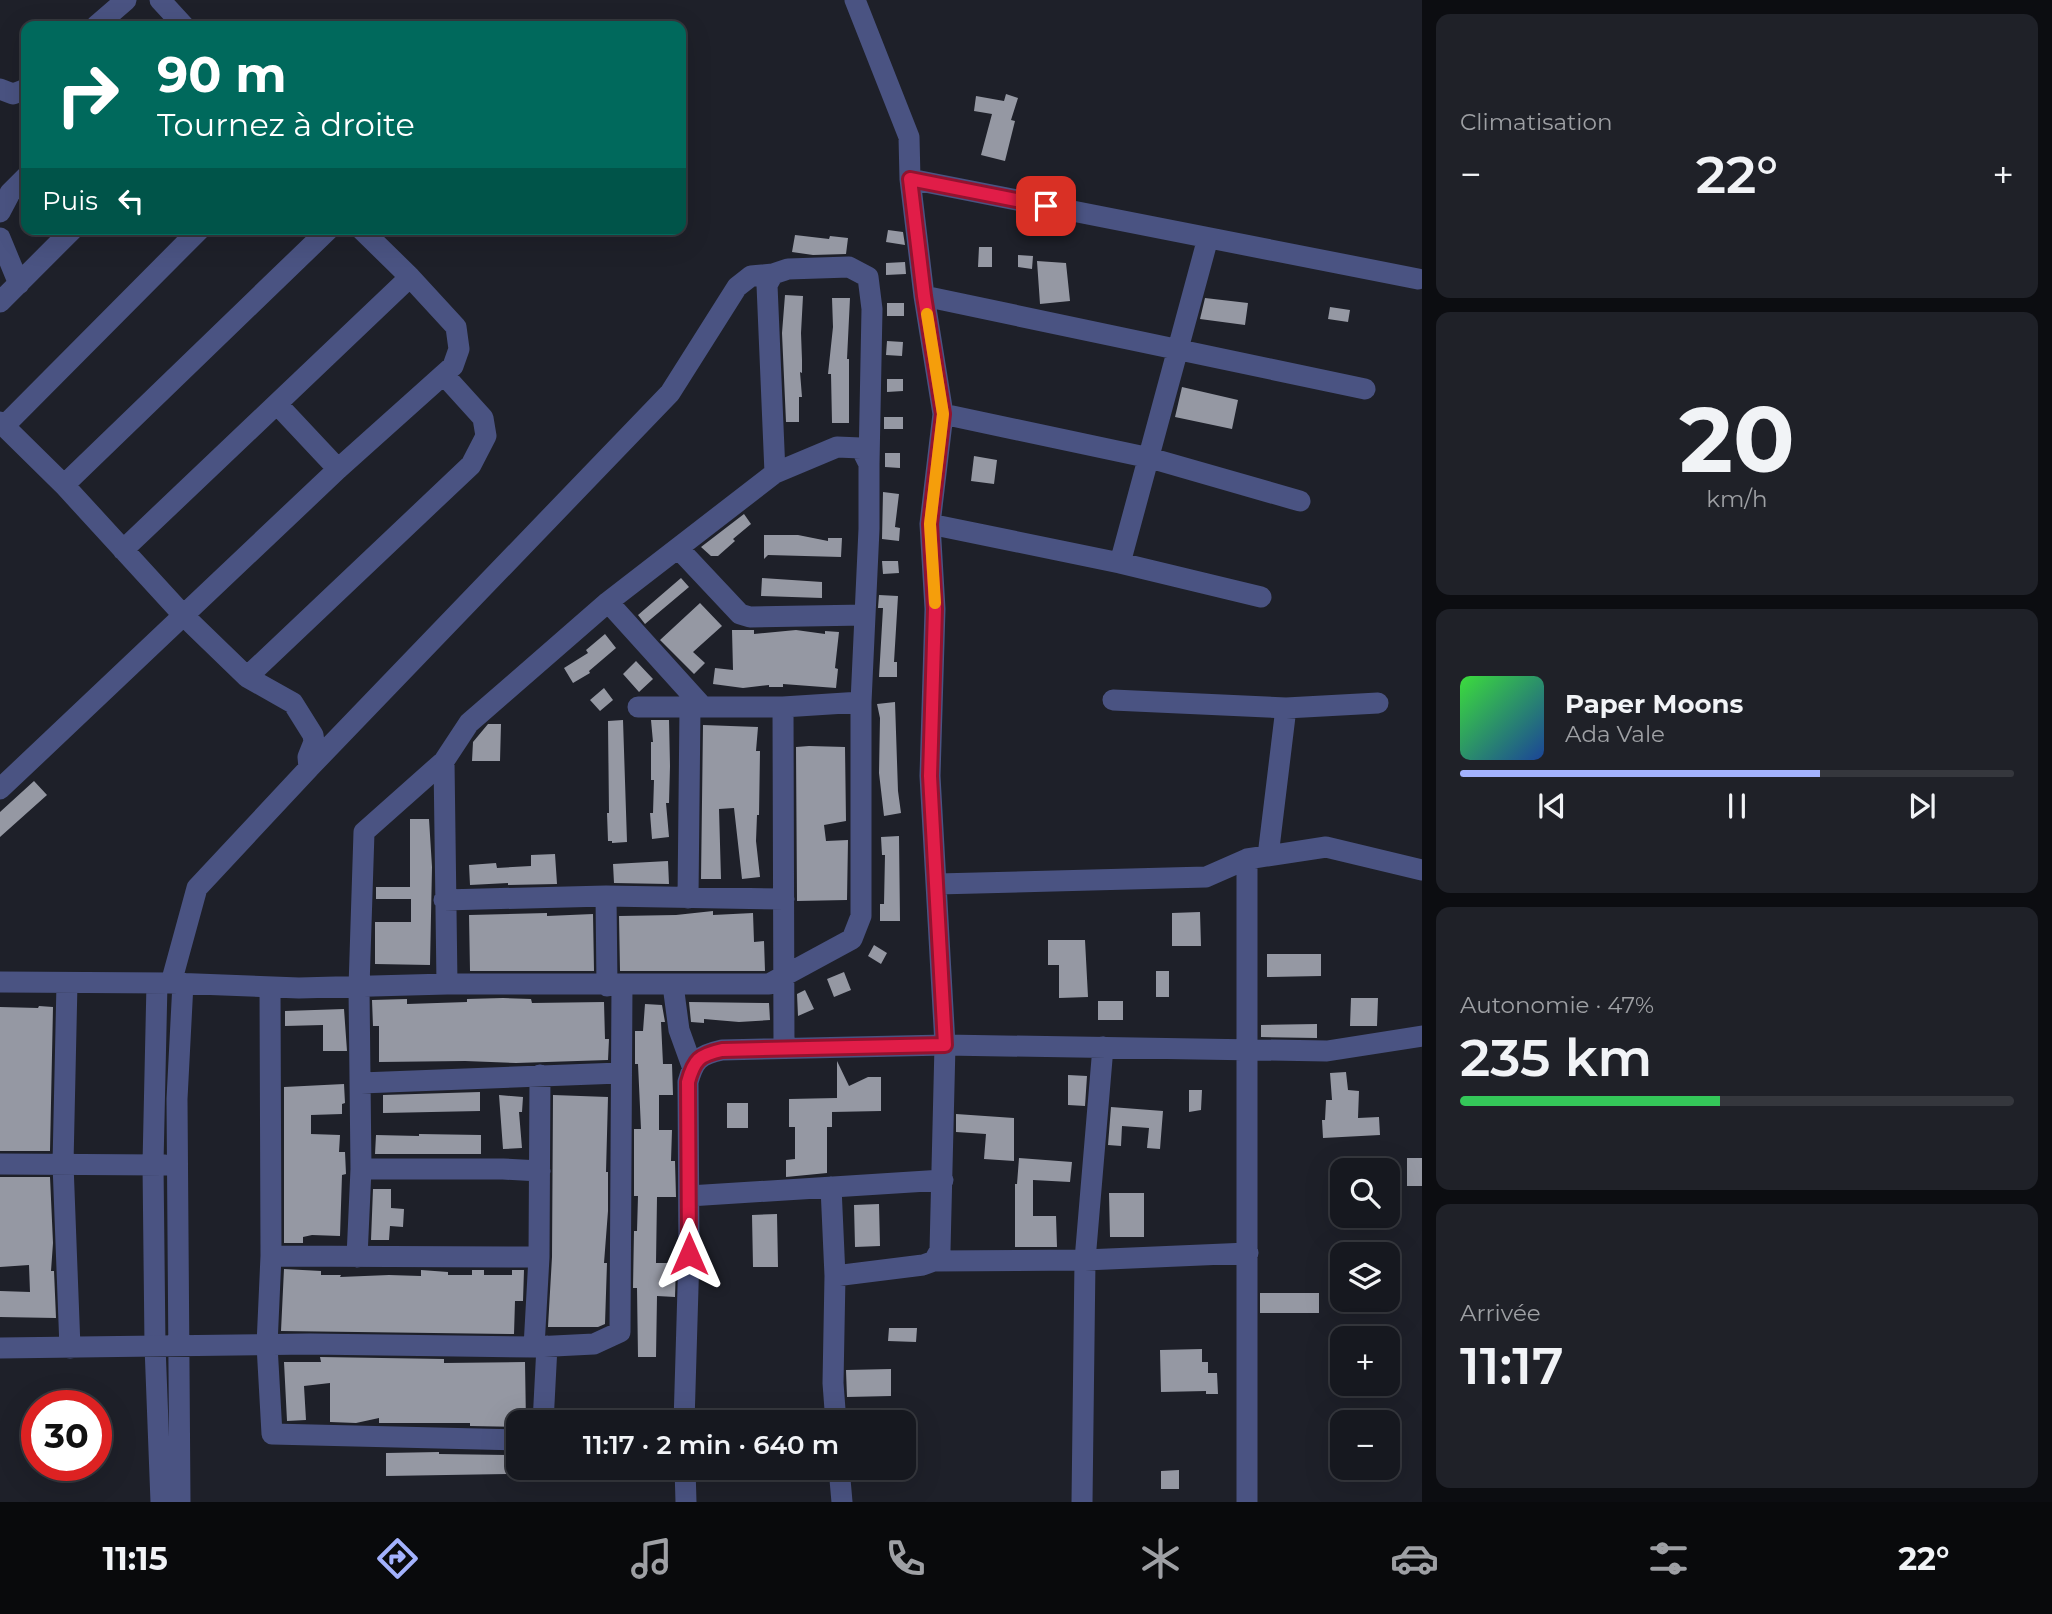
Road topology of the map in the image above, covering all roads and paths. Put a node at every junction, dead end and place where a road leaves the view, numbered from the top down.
1 (125, 0) edge
2 (160, 0) edge
3 (855, 0) edge
4 (102, 21) edge
5 (178, 21) edge
6 (0, 89) edge
7 (21, 91) edge
8 (910, 179) junction
9 (21, 182) edge
10 (0, 212) edge
11 (67, 235) edge
12 (194, 235) edge
13 (323, 235) edge
14 (367, 235) edge
15 (0, 238) edge
16 (1209, 238) junction
17 (774, 274) junction
18 (410, 277) junction
19 (1418, 279) dead end
20 (19, 284) junction
21 (924, 296) junction
22 (0, 302) edge
23 (1177, 349) junction
24 (444, 375) junction
25 (1365, 389) dead end
26 (277, 404) junction
27 (943, 414) junction
28 (2, 424) edge
29 (1150, 458) junction
30 (869, 464) junction
31 (338, 470) junction
32 (775, 473) junction
33 (64, 485) junction
34 (1300, 501) dead end
35 (930, 524) junction
36 (678, 548) junction
37 (123, 550) junction
38 (1120, 564) junction
39 (1261, 597) dead end
40 (608, 602) junction
41 (865, 615) junction
42 (184, 616) junction
43 (247, 677) junction
44 (1114, 700) dead end
45 (861, 702) junction
46 (1378, 703) dead end
47 (783, 706) junction
48 (638, 707) dead end
49 (697, 707) junction
50 (1286, 708) junction
51 (444, 761) junction
52 (309, 768) junction
53 (0, 789) edge
54 (1258, 858) junction
55 (1422, 870) edge
56 (937, 884) junction
57 (606, 896) junction
58 (688, 898) junction
59 (784, 900) junction
60 (444, 901) junction
61 (785, 977) junction
62 (0, 982) edge
63 (67, 983) junction
64 (170, 983) junction
65 (447, 984) junction
66 (614, 985) junction
67 (673, 985) junction
68 (270, 987) junction
69 (359, 987) junction
70 (1422, 1036) edge
71 (945, 1045) junction
72 (1102, 1047) junction
73 (784, 1048) junction
74 (1248, 1049) junction
75 (692, 1066) junction
76 (620, 1073) junction
77 (540, 1075) junction
78 (361, 1083) junction
79 (0, 1164) edge
80 (63, 1164) junction
81 (153, 1164) junction
82 (177, 1166) junction
83 (361, 1169) junction
84 (541, 1171) junction
85 (943, 1180) junction
86 (831, 1187) junction
87 (689, 1196) junction
88 (1248, 1253) junction
89 (271, 1256) junction
90 (357, 1257) junction
91 (539, 1257) junction
92 (1085, 1260) junction
93 (933, 1261) junction
94 (835, 1276) junction
95 (267, 1345) junction
96 (155, 1346) junction
97 (180, 1346) junction
98 (540, 1346) junction
99 (0, 1348) edge
100 (69, 1348) junction
101 (542, 1410) edge
102 (684, 1410) edge
103 (835, 1410) edge
104 (506, 1440) edge
105 (685, 1480) edge
106 (840, 1480) edge
107 (161, 1502) edge
108 (180, 1502) edge
109 (685, 1502) edge
110 (842, 1502) edge
111 (1082, 1502) edge
112 (1247, 1502) edge

1 - 4 street
2 - 5 street
3 - 8 street
6 - 7 street
8 - 16 street
8 - 21 street
9 - 10 street
11 - 20 street
12 - 28 street
13 - 33 street
14 - 18 street
15 - 20 street
16 - 19 street
16 - 23 street
17 - 30 street
17 - 32 street
17 - 52 street
18 - 24 street
18 - 26 street
20 - 22 street
21 - 23 street
21 - 27 street
23 - 25 street
23 - 29 street
24 - 31 street
24 - 43 street
26 - 31 street
26 - 37 street
27 - 29 street
27 - 35 street
28 - 33 street
29 - 34 street
29 - 38 street
30 - 32 street
30 - 41 street
31 - 42 street
32 - 36 street
33 - 37 street
35 - 38 street
35 - 56 street
36 - 40 street
36 - 41 street
37 - 42 street
38 - 39 street
40 - 49 street
40 - 51 street
41 - 45 street
42 - 43 street
42 - 53 street
43 - 52 street
44 - 50 street
45 - 47 street
45 - 61 street
46 - 50 street
47 - 49 street
47 - 59 street
48 - 49 street
49 - 58 street
50 - 54 street
51 - 60 street
51 - 69 street
52 - 64 street
54 - 55 street
54 - 56 street
54 - 74 street
56 - 71 street
57 - 58 street
57 - 60 street
57 - 66 street
58 - 59 street
59 - 61 street
60 - 65 street
61 - 67 street
61 - 73 street
62 - 63 street
63 - 64 street
63 - 80 street
64 - 68 street
64 - 81 street
64 - 82 street
65 - 66 street
65 - 69 street
66 - 67 street
66 - 76 street
67 - 75 street
68 - 69 street
68 - 89 street
69 - 78 street
70 - 74 street
71 - 72 street
71 - 73 street
71 - 85 street
72 - 74 street
72 - 92 street
73 - 75 street
74 - 88 street
75 - 87 street
76 - 77 street
76 - 98 street
77 - 78 street
77 - 84 street
78 - 83 street
79 - 80 street
80 - 81 street
80 - 100 street
81 - 82 street
81 - 96 street
82 - 97 street
83 - 84 street
83 - 90 street
84 - 91 street
85 - 86 street
85 - 93 street
86 - 87 street
86 - 94 street
87 - 102 street
88 - 92 street
88 - 112 street
89 - 90 street
89 - 95 street
90 - 91 street
91 - 98 street
92 - 93 street
92 - 111 street
93 - 94 street
94 - 103 street
95 - 97 street
95 - 98 street
95 - 104 street
96 - 97 street
96 - 100 street
96 - 107 street
97 - 108 street
98 - 101 street
99 - 100 street
105 - 109 street
106 - 110 street

